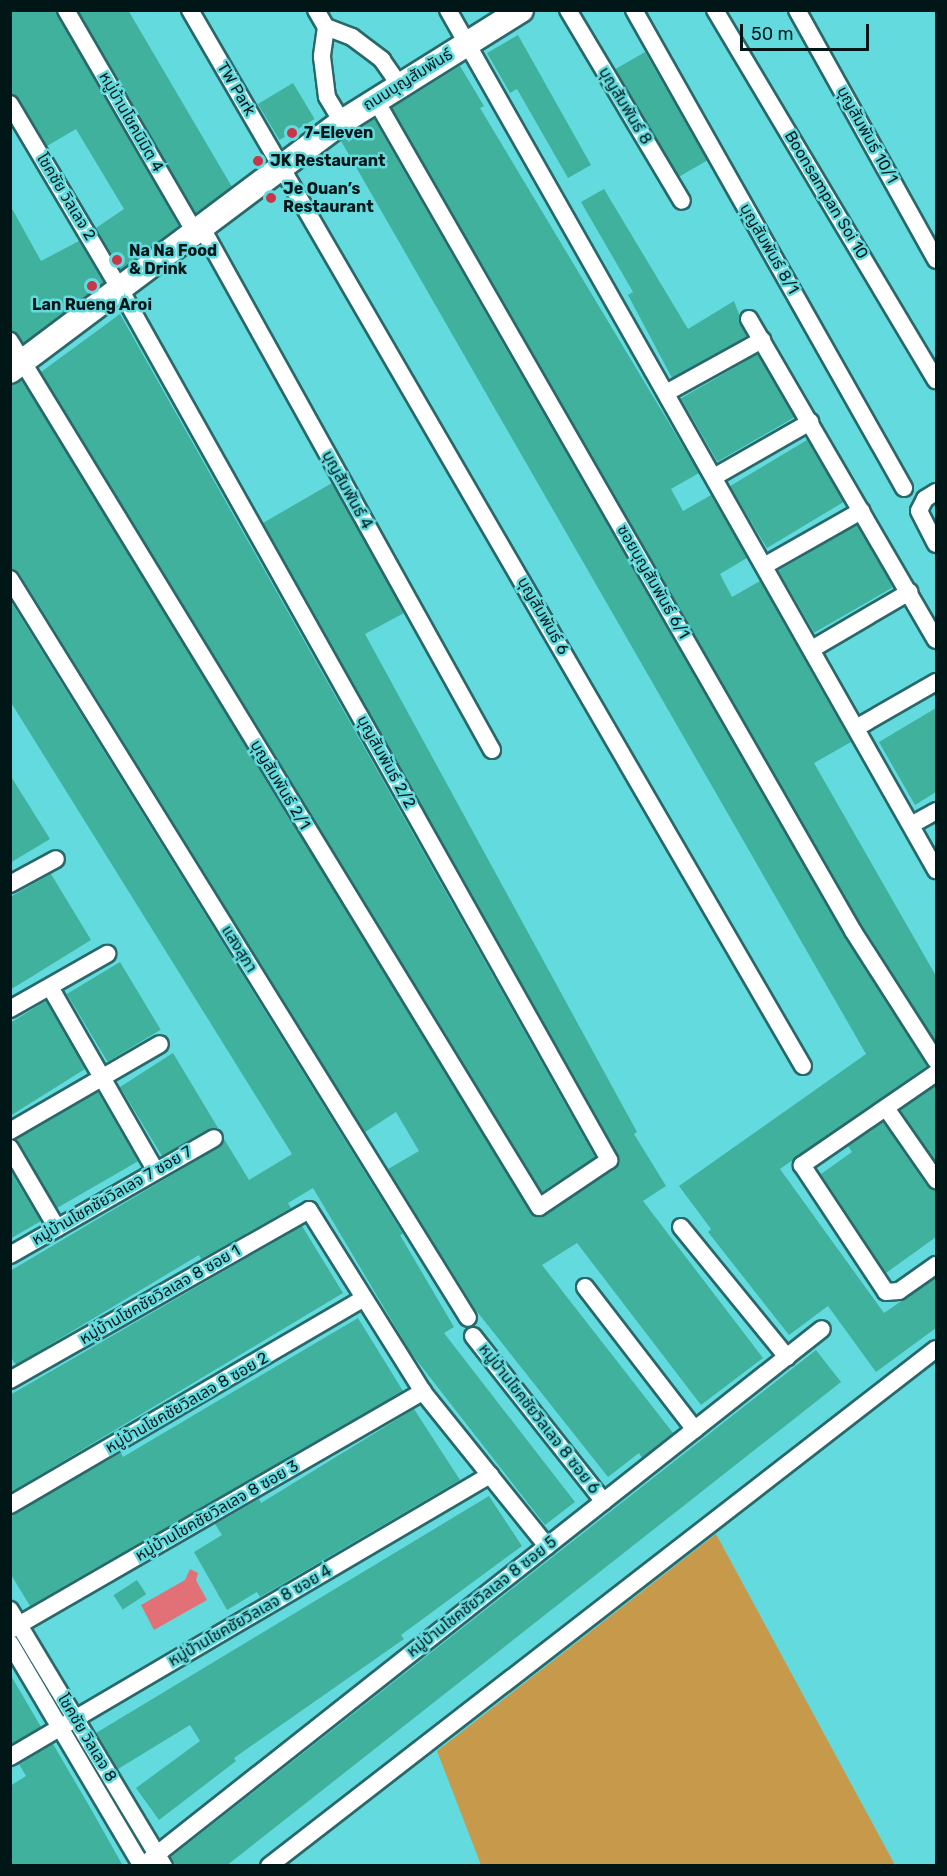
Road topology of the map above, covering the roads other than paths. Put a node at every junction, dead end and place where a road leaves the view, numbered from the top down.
1 (66, 10) edge
2 (190, 10) edge
3 (315, 10) edge
4 (448, 10) edge
5 (521, 10) edge
6 (568, 10) edge
7 (634, 10) edge
8 (715, 10) edge
9 (797, 10) edge
10 (326, 27) junction
11 (467, 42) junction
12 (399, 84) junction
13 (375, 99) junction
14 (10, 104) edge
15 (342, 122) junction
16 (284, 166) junction
17 (682, 201) dead end
18 (200, 232) junction
19 (936, 260) edge
20 (121, 291) junction
21 (749, 318) dead end
22 (762, 340) junction
23 (10, 341) edge
24 (16, 367) edge
25 (936, 381) edge
26 (666, 393) junction
27 (810, 422) junction
28 (714, 477) junction
29 (904, 488) dead end
30 (936, 492) edge
31 (861, 511) junction
32 (936, 544) edge
33 (764, 566) junction
34 (10, 579) edge
35 (909, 592) junction
36 (936, 640) edge
37 (812, 649) junction
38 (936, 682) edge
39 (856, 728) junction
40 (492, 750) dead end
41 (936, 811) edge
42 (911, 825) junction
43 (56, 859) dead end
44 (936, 870) edge
45 (10, 884) edge
46 (108, 954) dead end
47 (50, 987) junction
48 (10, 1009) edge
49 (160, 1044) dead end
50 (936, 1061) edge
51 (803, 1066) dead end
52 (936, 1073) edge
53 (103, 1077) junction
54 (886, 1108) junction
55 (10, 1131) edge
56 (214, 1138) dead end
57 (10, 1148) edge
58 (156, 1171) junction
59 (936, 1180) edge
60 (538, 1207) joint
61 (681, 1227) dead end
62 (57, 1228) junction
63 (10, 1255) edge
64 (936, 1264) edge
65 (585, 1287) dead end
66 (363, 1299) junction
67 (468, 1318) dead end
68 (822, 1329) dead end
69 (473, 1336) dead end
70 (936, 1349) edge
71 (787, 1357) junction
72 (10, 1380) edge
73 (423, 1392) junction
74 (695, 1430) junction
75 (490, 1475) junction
76 (604, 1502) junction
77 (10, 1505) edge
78 (547, 1546) junction
79 (10, 1610) edge
80 (15, 1628) edge
81 (10, 1643) edge
82 (74, 1717) junction
83 (59, 1726) junction
84 (10, 1757) edge
85 (160, 1860) edge
86 (142, 1866) edge
87 (269, 1866) edge

1 - 18 street, หมู่บ้านโชคนิมิต 4
2 - 16 street, TW Park
3 - 10 street
4 - 11 street
5 - 11 street, ถนนบุญสัมพันธ์
6 - 17 street, บุญสัมพันธ์ 8
7 - 29 street, บุญสัมพันธ์ 8/1
8 - 25 street, Boonsampan Soi 10
9 - 19 street, บุญสัมพันธ์ 10/1
10 - 12 street
10 - 15 street
11 - 12 street, ถนนบุญสัมพันธ์
11 - 26 street
12 - 13 street, ถนนบุญสัมพันธ์
13 - 15 street, ถนนบุญสัมพันธ์
13 - 50 street, ซอยบุญสัมพันธ์ 6/1
14 - 20 street, โชคชัย วิลเลจ 2
15 - 16 street, ถนนบุญสัมพันธ์
16 - 18 street, ถนนบุญสัมพันธ์
16 - 51 street, บุญสัมพันธ์ 6
18 - 20 street, ถนนบุญสัมพันธ์
18 - 40 street, บุญสัมพันธ์ 4
20 - 24 street, ถนนบุญสัมพันธ์
20 - 60 street, บุญสัมพันธ์ 2/2
21 - 22 street
22 - 26 street
22 - 27 street
23 - 24 street, บุญสัมพันธ์ 2/1
24 - 60 street, บุญสัมพันธ์ 2/1
26 - 28 street
27 - 28 street
27 - 31 street
28 - 33 street
30 - 32 street
31 - 33 street
31 - 35 street
33 - 37 street
34 - 67 street, แสงสุภา
35 - 36 street
35 - 37 street
37 - 39 street
38 - 39 street
39 - 42 street
41 - 42 street
42 - 44 street
43 - 45 street
46 - 47 street
47 - 48 street
47 - 53 street
49 - 53 street
52 - 54 street
53 - 55 street
53 - 58 street
54 - 59 street
54 - 64 street
56 - 58 street, หมู่บ้านโชคชัยวิลเลจ 7 ซอย 7
57 - 62 street
58 - 62 street, หมู่บ้านโชคชัยวิลเลจ 7 ซอย 7
61 - 71 street
62 - 63 street, หมู่บ้านโชคชัยวิลเลจ 7 ซอย 7
65 - 74 street
66 - 72 street, หมู่บ้านโชคชัยวิลเลจ 8 ซอย 1
66 - 73 street
66 - 77 street, หมู่บ้านโชคชัยวิลเลจ 8 ซอย 2
68 - 71 street, หมู่บ้านโชคชัยวิลเลจ 8 ซอย 5
69 - 76 street, หมู่บ้านโชคชัยวิลเลจ 8 ซอย 6
70 - 87 street
71 - 74 street, หมู่บ้านโชคชัยวิลเลจ 8 ซอย 5
73 - 75 street
73 - 80 street, หมู่บ้านโชคชัยวิลเลจ 8 ซอย 3
74 - 76 street, หมู่บ้านโชคชัยวิลเลจ 8 ซอย 5
75 - 78 street
75 - 82 street, หมู่บ้านโชคชัยวิลเลจ 8 ซอย 4
76 - 78 street, หมู่บ้านโชคชัยวิลเลจ 8 ซอย 5
78 - 85 street, หมู่บ้านโชคชัยวิลเลจ 8 ซอย 5
79 - 80 street, โชคชัย วิลเลจ 8
80 - 82 street, โชคชัย วิลเลจ 8
81 - 83 street, โชคชัย วิลเลจ 8
82 - 83 street, หมู่บ้านโชคชัยวิลเลจ 8 ซอย 4
82 - 85 street, โชคชัย วิลเลจ 8
83 - 84 street, หมู่บ้านโชคชัยวิลเลจ 8 ซอย 4
83 - 86 street, โชคชัย วิลเลจ 8
85 - 86 street, หมู่บ้านโชคชัยวิลเลจ 8 ซอย 5

